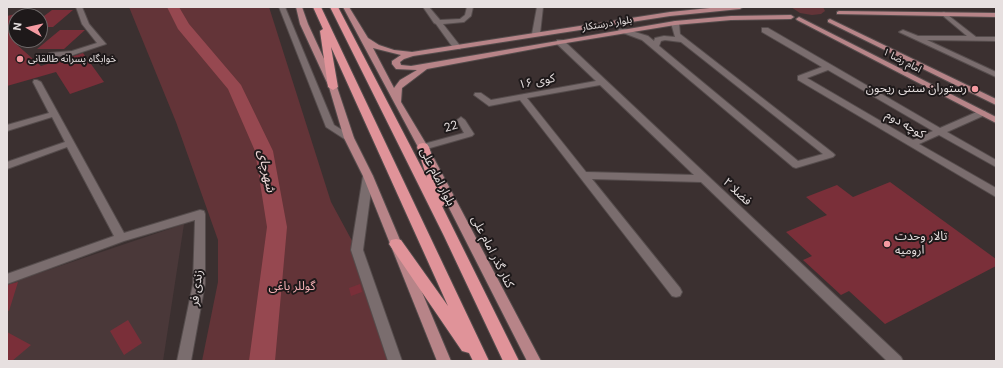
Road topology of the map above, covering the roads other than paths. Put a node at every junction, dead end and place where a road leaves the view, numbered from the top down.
1 (79, 7) edge
2 (282, 7) edge
3 (299, 7) edge
4 (334, 7) edge
5 (346, 7) edge
6 (426, 7) edge
7 (470, 7) edge
8 (540, 7) edge
9 (740, 7) edge
10 (936, 7) edge
11 (726, 8) edge
12 (780, 10) dead end
13 (837, 10) edge
14 (320, 13) edge
15 (944, 14) junction
16 (996, 15) edge
17 (795, 18) junction
18 (830, 21) junction
19 (436, 22) junction
20 (675, 23) junction
21 (765, 30) dead end
22 (622, 31) junction
23 (903, 32) dead end
24 (536, 34) junction
25 (917, 38) junction
26 (975, 38) junction
27 (996, 39) edge
28 (365, 40) junction
29 (683, 40) junction
30 (560, 42) junction
31 (655, 46) junction
32 (457, 47) junction
33 (413, 54) junction
34 (52, 55) dead end
35 (428, 66) junction
36 (828, 67) junction
37 (996, 75) edge
38 (37, 82) dead end
39 (602, 82) junction
40 (333, 87) junction
41 (478, 95) dead end
42 (522, 97) junction
43 (396, 102) junction
44 (996, 102) edge
45 (982, 113) junction
46 (54, 114) junction
47 (461, 120) dead end
48 (996, 120) edge
49 (7, 128) edge
50 (939, 132) junction
51 (349, 138) junction
52 (70, 143) junction
53 (913, 143) junction
54 (423, 148) junction
55 (996, 164) edge
56 (7, 166) edge
57 (584, 175) junction
58 (368, 176) junction
59 (705, 179) junction
60 (996, 193) edge
61 (452, 236) junction
62 (121, 238) junction
63 (396, 244) junction
64 (7, 279) edge
65 (676, 292) dead end
66 (184, 361) edge
67 (395, 361) edge
68 (444, 361) edge
69 (480, 361) edge
70 (511, 361) edge
71 (534, 361) edge
72 (896, 361) edge

1 - 34 street
2 - 51 street
3 - 40 main road
4 - 61 highway, بلوار امام علی
5 - 28 main road, کنار گذر امام علی
6 - 19 street
7 - 19 street
8 - 24 street
9 - 11 main road, بلوار درستکار
10 - 15 main road
11 - 24 main road, بلوار درستکار
12 - 17 main road, امام رضا ۱
13 - 15 main road
13 - 18 main road
14 - 40 highway
14 - 69 highway
15 - 16 main road
15 - 26 street
17 - 18 main road, بلوار درستکار
17 - 20 main road, بلوار درستکار
17 - 45 main road, امام رضا ۱
18 - 44 main road, امام رضا ۱
19 - 32 street
20 - 22 main road, بلوار درستکار
20 - 29 street
21 - 36 street
22 - 30 main road, بلوار درستکار
22 - 31 street
23 - 25 street
24 - 32 main road, بلوار درستکار
25 - 26 street
25 - 37 street
26 - 27 street
28 - 33 main road
28 - 43 main road, کنار گذر امام علی
29 - 31 street
29 - 31 street
30 - 35 main road, بلوار درستکار
30 - 39 street, فضلا ۲
32 - 33 main road, بلوار درستکار
33 - 35 main road
35 - 43 main road
36 - 50 street
36 - 53 street, کوچه دوم
38 - 46 street
39 - 42 street, کوی ۱۶
39 - 59 street, فضلا ۲
40 - 51 main road
41 - 42 street, کوی ۱۶
42 - 57 street
43 - 54 main road, کنار گذر امام علی
45 - 48 main road, امام رضا ۱
45 - 50 street
46 - 49 street
46 - 52 street
47 - 54 street, 22
50 - 53 street
50 - 55 street
51 - 58 main road
52 - 56 street
52 - 62 street
53 - 60 street, کوچه دوم
54 - 61 highway
54 - 71 main road, کنار گذر امام علی
57 - 59 street
57 - 65 street
58 - 63 main road
58 - 67 street
59 - 72 street, فضلا ۲
61 - 70 highway, بلوار امام علی
62 - 64 street
62 - 66 street, زندی فر
63 - 68 main road
63 - 69 highway

